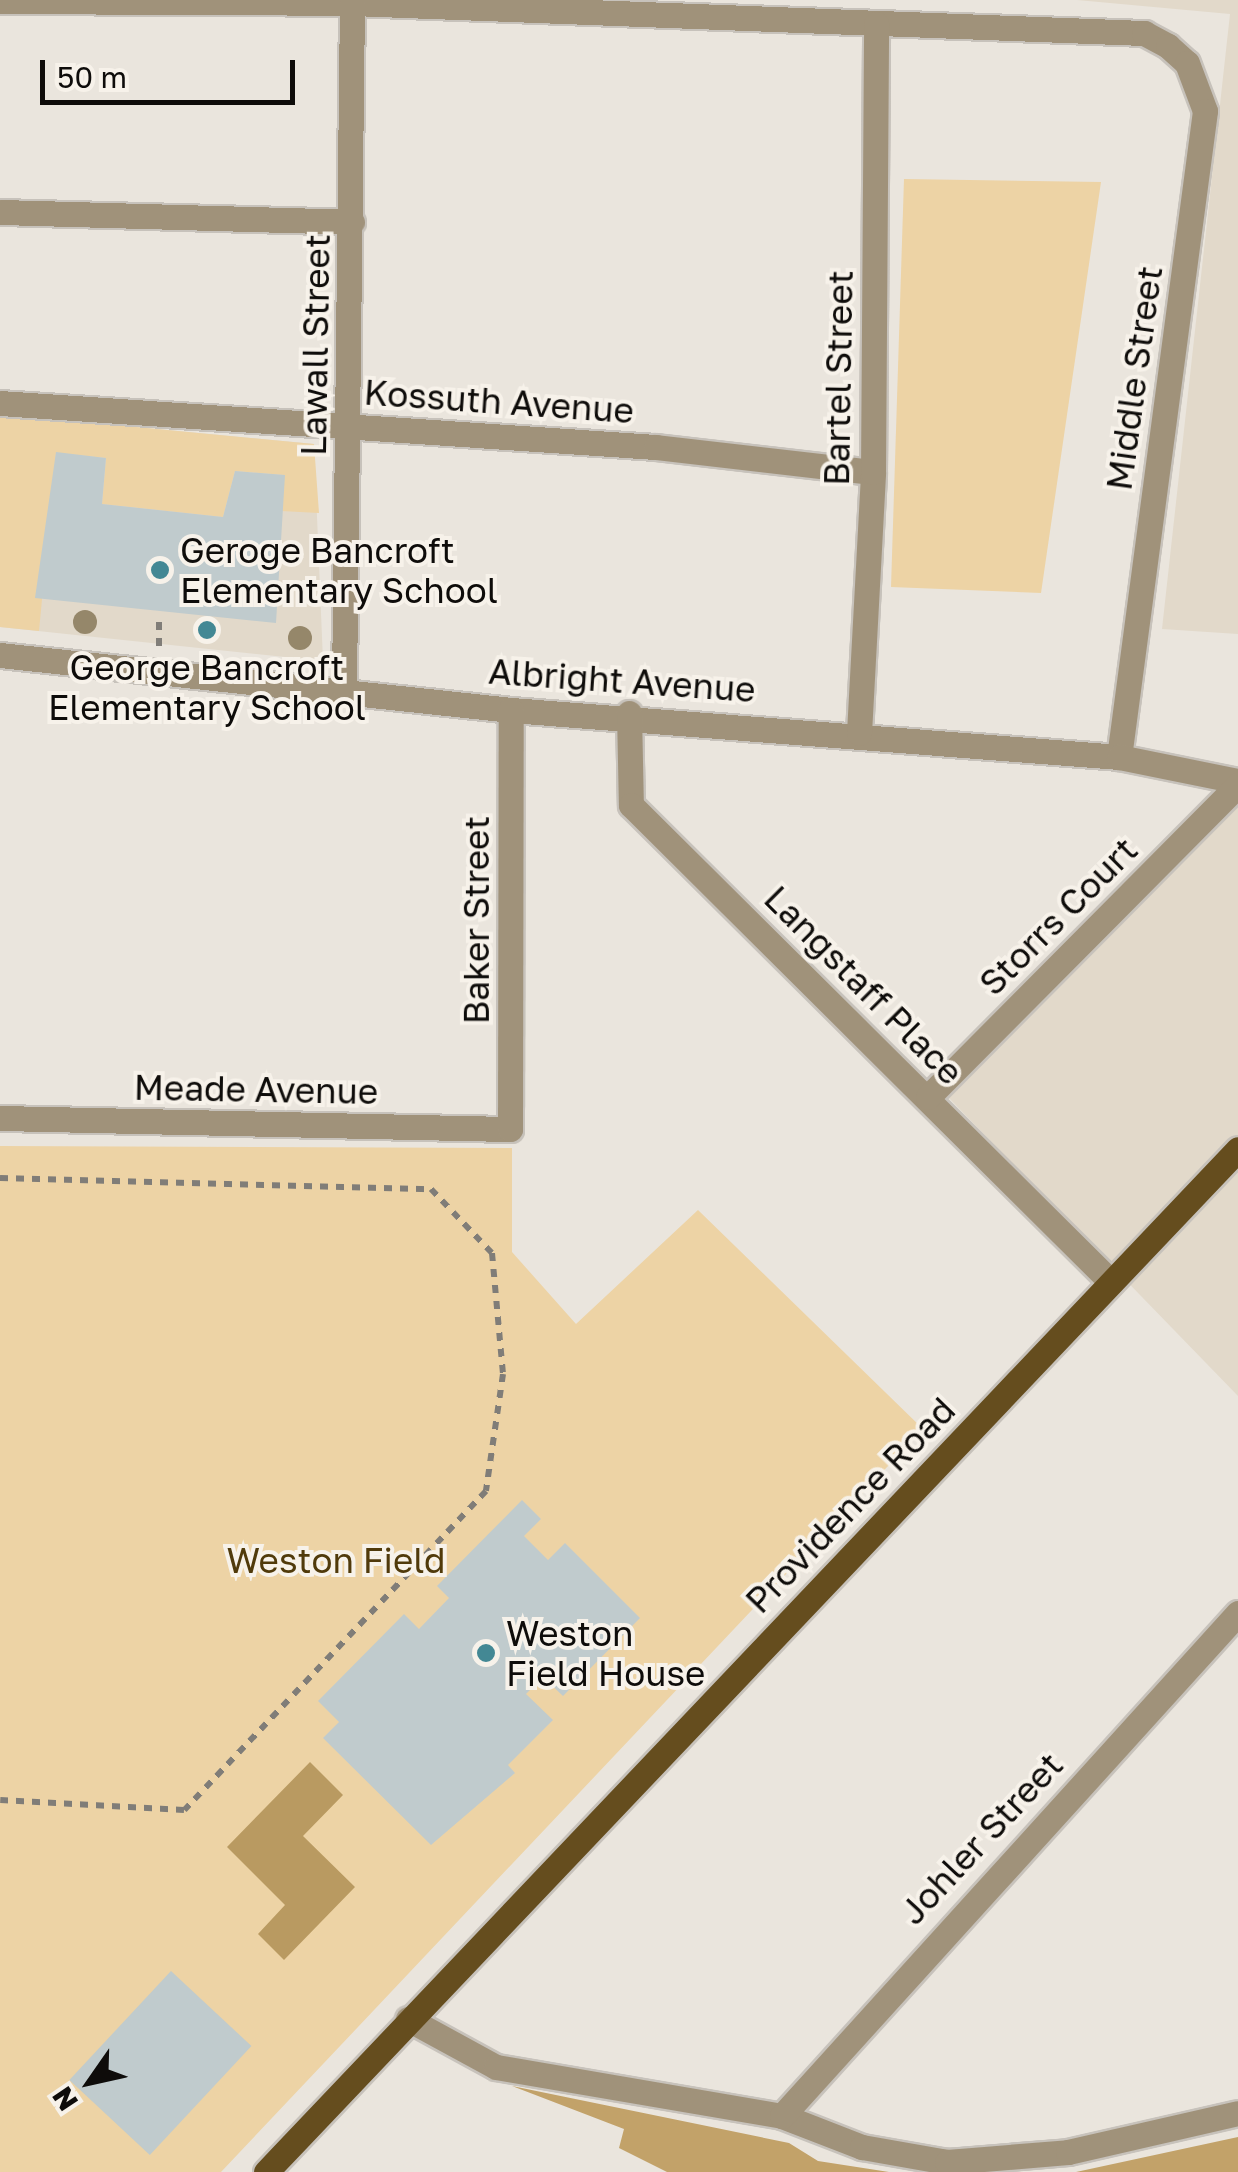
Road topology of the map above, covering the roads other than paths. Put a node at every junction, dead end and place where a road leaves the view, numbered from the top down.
1 (0, 0) edge
2 (352, 3) junction
3 (876, 24) junction
4 (0, 212) edge
5 (352, 222) junction
6 (0, 403) edge
7 (349, 426) junction
8 (873, 472) junction
9 (0, 655) edge
10 (344, 687) junction
11 (511, 710) junction
12 (629, 713) junction
13 (859, 732) junction
14 (1119, 757) junction
15 (1238, 783) edge
16 (928, 1097) junction
17 (0, 1118) edge
18 (510, 1130) joint
19 (1238, 1149) edge
20 (1111, 1282) junction
21 (1238, 1613) edge
22 (408, 2019) junction
23 (1238, 2114) edge
24 (782, 2116) junction
25 (266, 2172) edge

1 - 2 street
2 - 3 street
2 - 5 street, Lawall Street
3 - 8 street, Bartel Street
3 - 14 street, Middle Street
4 - 5 street
5 - 7 street, Lawall Street
6 - 7 street, Kossuth Avenue
7 - 8 street, Kossuth Avenue
7 - 10 street, Lawall Street
8 - 13 street, Bartel Street
9 - 10 street, Albright Avenue
10 - 11 street, Albright Avenue
11 - 12 street, Albright Avenue
11 - 18 street, Baker Street
12 - 13 street, Albright Avenue
12 - 16 street, Langstaff Place
13 - 14 street, Albright Avenue
14 - 15 street, Albright Avenue
15 - 16 street, Storrs Court
16 - 20 street, Langstaff Place
17 - 18 street, Meade Avenue
19 - 20 main road, Providence Road
20 - 22 main road, Providence Road
21 - 24 street, Johler Street
22 - 24 street
22 - 25 main road, Providence Road
23 - 24 street

